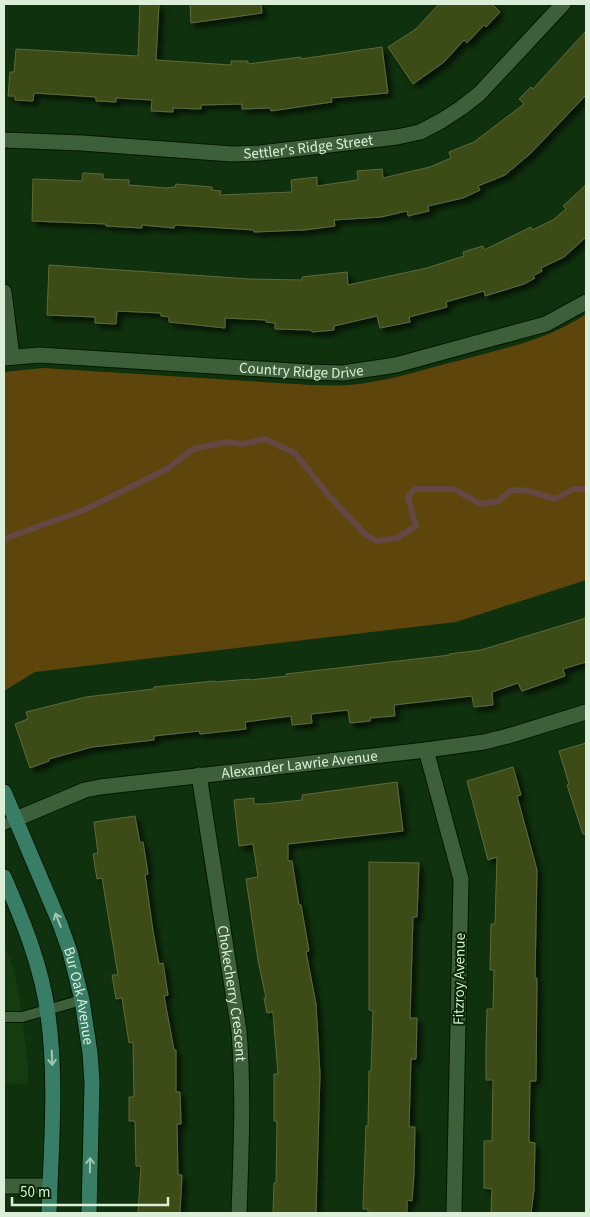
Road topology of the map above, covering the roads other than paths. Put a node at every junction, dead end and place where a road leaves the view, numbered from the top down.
1 (563, 4) edge
2 (4, 140) edge
3 (4, 292) edge
4 (586, 302) edge
5 (8, 358) edge
6 (586, 712) edge
7 (426, 750) junction
8 (199, 775) junction
9 (4, 792) edge
10 (10, 822) edge
11 (4, 877) edge
12 (82, 1000) junction
13 (48, 1010) junction
14 (4, 1017) edge
15 (4, 1186) edge
16 (50, 1186) junction
17 (49, 1213) edge
18 (89, 1213) edge
19 (239, 1213) edge
20 (454, 1213) edge

1 - 2 street, Settler's Ridge Street
3 - 5 street
4 - 5 street, Country Ridge Drive
6 - 7 street, Alexander Lawrie Avenue
7 - 8 street, Alexander Lawrie Avenue
7 - 20 street, Fitzroy Avenue
8 - 10 street, Alexander Lawrie Avenue
8 - 19 street, Chokecherry Crescent
9 - 10 street, Bur Oak Avenue
12 -> 10 street, Bur Oak Avenue
11 - 13 street
12 - 13 lane
18 -> 12 street, Bur Oak Avenue
13 - 14 lane
13 -> 16 street
15 - 16 street
16 - 17 street

